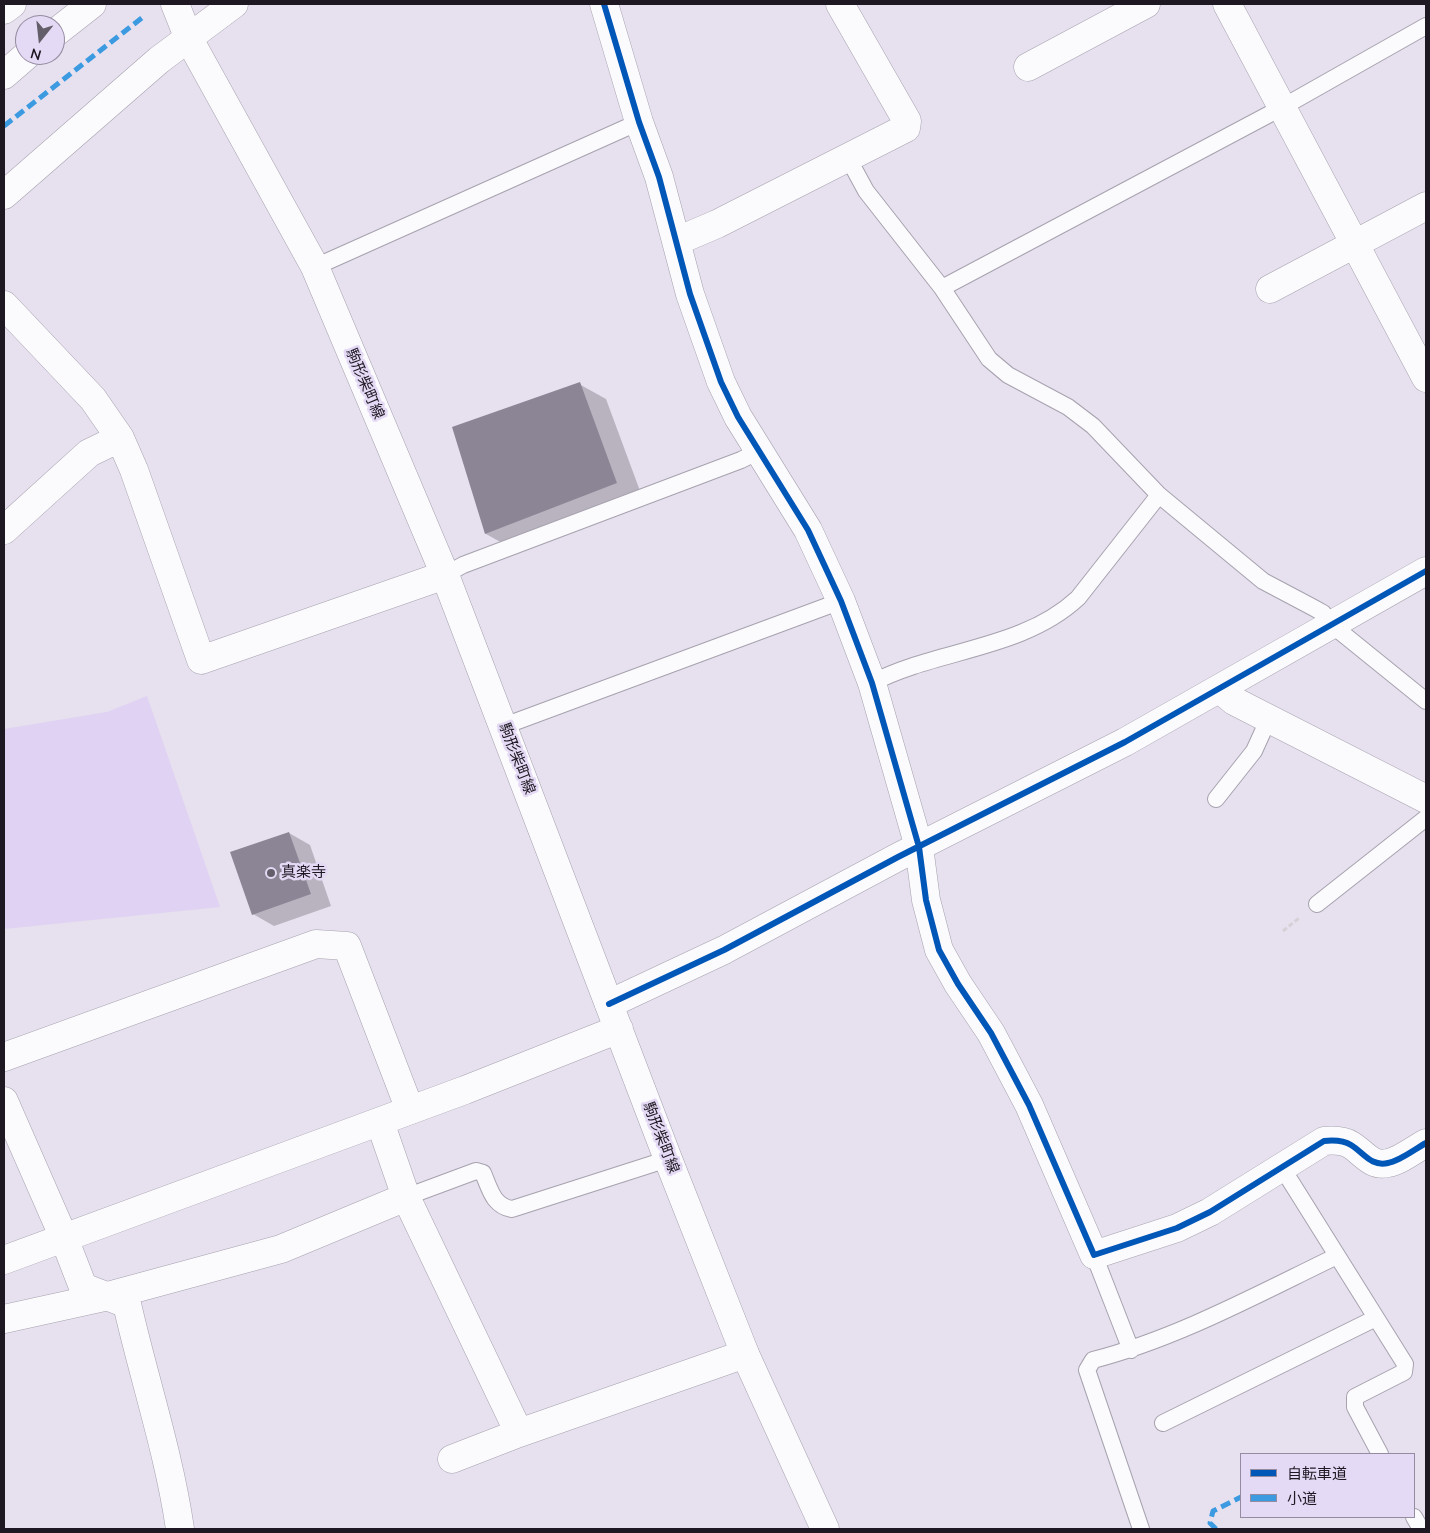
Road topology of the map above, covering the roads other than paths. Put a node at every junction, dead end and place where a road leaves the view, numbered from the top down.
1 (12, 4) edge
2 (92, 4) edge
3 (175, 4) edge
4 (234, 4) edge
5 (604, 4) edge
6 (840, 4) edge
7 (1146, 4) edge
8 (1227, 4) edge
9 (4, 10) edge
10 (65, 25) edge
11 (1426, 26) edge
12 (189, 39) junction
13 (16, 65) edge
14 (1028, 67) dead end
15 (4, 75) edge
16 (1282, 108) junction
17 (639, 122) junction
18 (847, 156) junction
19 (4, 195) edge
20 (1426, 206) edge
21 (677, 241) junction
22 (1357, 244) junction
23 (315, 267) junction
24 (942, 288) junction
25 (1270, 289) dead end
26 (4, 305) edge
27 (1426, 378) edge
28 (120, 438) junction
29 (759, 451) junction
30 (1159, 495) junction
31 (4, 530) edge
32 (1426, 572) edge
33 (445, 575) junction
34 (841, 601) junction
35 (1332, 625) junction
36 (872, 683) junction
37 (1220, 689) junction
38 (1426, 701) edge
39 (1269, 718) junction
40 (504, 726) junction
41 (1216, 799) dead end
42 (1426, 799) edge
43 (1426, 818) edge
44 (919, 846) junction
45 (1317, 904) dead end
46 (609, 1004) junction
47 (619, 1029) junction
48 (4, 1057) edge
49 (4, 1100) edge
50 (410, 1110) junction
51 (380, 1122) junction
52 (1426, 1143) edge
53 (668, 1159) junction
54 (1281, 1166) junction
55 (406, 1197) junction
56 (64, 1238) junction
57 (1094, 1255) junction
58 (1337, 1256) junction
59 (4, 1260) edge
60 (104, 1297) junction
61 (1376, 1318) junction
62 (4, 1319) edge
63 (1131, 1350) junction
64 (746, 1354) junction
65 (1163, 1423) dead end
66 (519, 1433) junction
67 (1379, 1453) edge
68 (452, 1459) dead end
69 (180, 1529) edge
70 (824, 1529) edge
71 (1141, 1529) edge

1 - 9 main road
2 - 10 main road
3 - 12 main road, 駒形柴町線
4 - 12 main road
5 - 17 main road
6 - 18 main road
7 - 14 main road
8 - 16 main road
11 - 16 lane
12 - 19 main road
12 - 23 main road, 駒形柴町線
13 - 15 main road
16 - 22 main road
16 - 24 lane
17 - 21 main road
17 - 23 lane
18 - 21 main road
18 - 24 lane
20 - 22 main road
21 - 29 main road
22 - 25 main road
22 - 27 main road
23 - 33 main road, 駒形柴町線
24 - 30 lane
26 - 28 main road
28 - 31 main road
28 - 33 main road
29 - 33 lane
29 - 34 main road
30 - 35 lane
30 - 36 lane
32 - 35 main road
33 - 40 main road, 駒形柴町線
34 - 36 main road
34 - 40 lane
35 - 37 main road
35 - 38 lane
36 - 44 main road
37 - 39 main road
37 - 44 main road
39 - 41 lane
39 - 42 main road
40 - 46 main road, 駒形柴町線
43 - 45 lane
44 - 46 main road
44 - 57 main road
46 - 47 main road, 駒形柴町線
47 - 50 main road
47 - 53 main road, 駒形柴町線
48 - 50 main road
49 - 56 main road
50 - 51 main road
51 - 55 main road
51 - 56 main road
52 - 54 main road
53 - 55 lane
53 - 64 main road, 駒形柴町線
54 - 57 main road
54 - 58 lane
55 - 60 main road
55 - 66 main road
56 - 59 main road
56 - 60 main road
57 - 63 lane
58 - 61 lane
58 - 63 lane
60 - 62 main road
60 - 69 main road
61 - 65 lane
61 - 67 lane
63 - 71 lane
64 - 66 main road
64 - 70 main road, 駒形柴町線
66 - 68 main road

